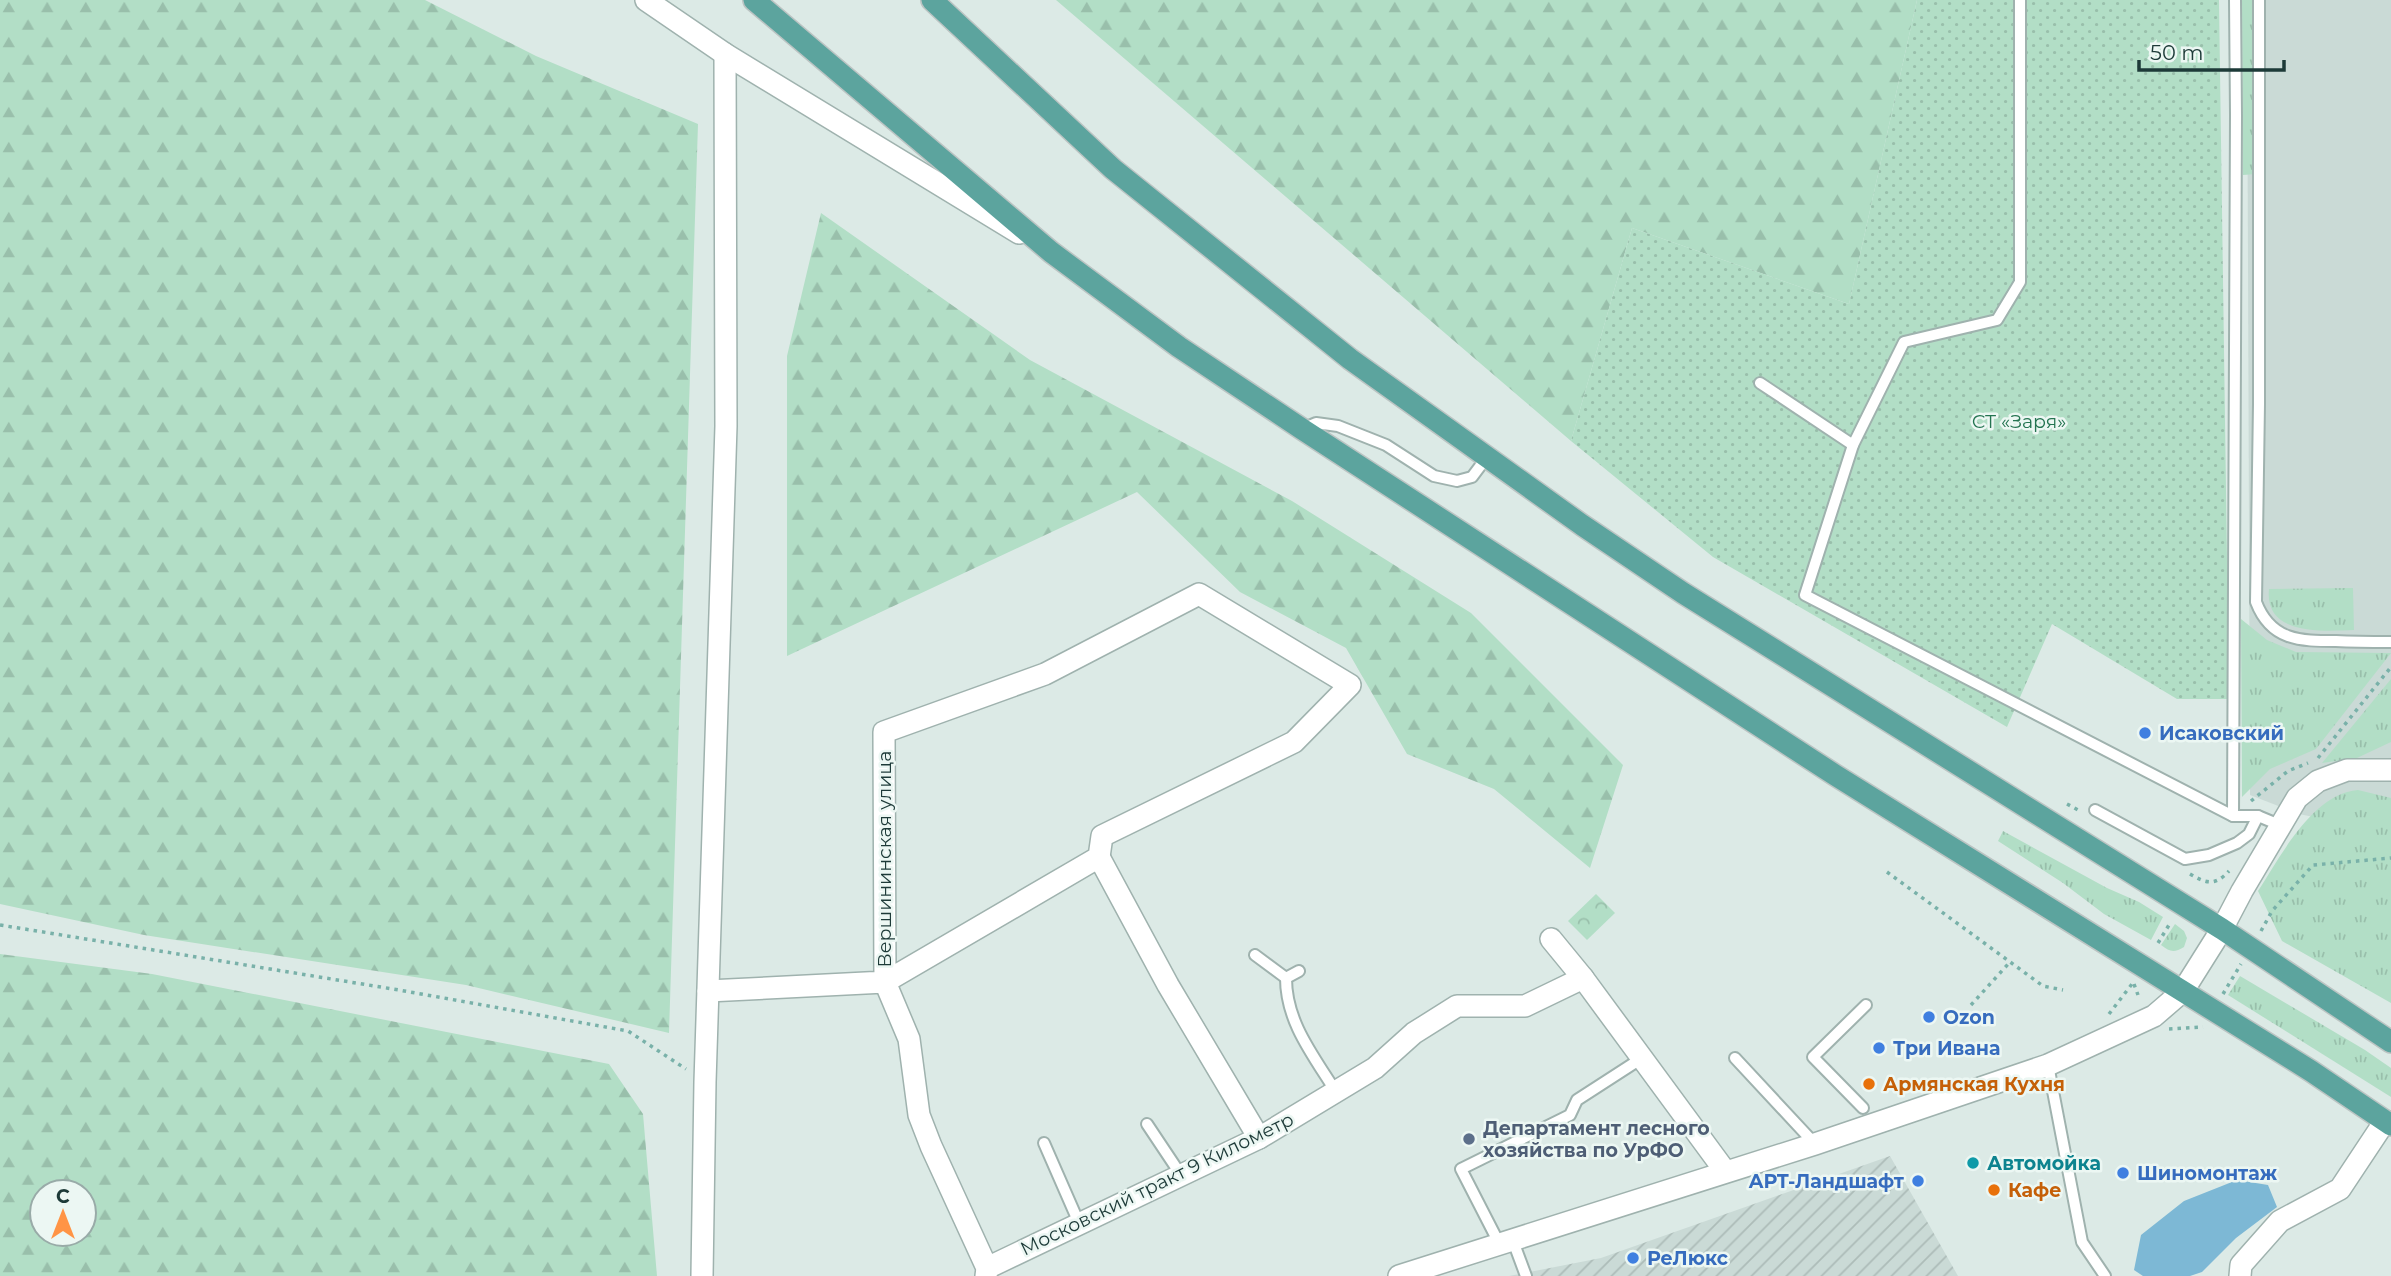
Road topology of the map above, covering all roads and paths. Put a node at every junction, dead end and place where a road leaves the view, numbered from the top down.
1 (646, 0) edge
2 (754, 0) edge
3 (932, 0) edge
4 (2020, 0) edge
5 (2235, 0) edge
6 (2259, 0) edge
7 (725, 54) junction
8 (1051, 252) junction
9 (1760, 383) dead end
10 (1302, 429) junction
11 (1853, 445) junction
12 (1487, 457) junction
13 (2391, 642) edge
14 (2391, 770) edge
15 (2095, 810) dead end
16 (2233, 816) junction
17 (2258, 816) junction
18 (2282, 826) junction
19 (1099, 857) junction
20 (2391, 858) edge
21 (1887, 873) dead end
22 (0, 925) edge
23 (2169, 925) dead end
24 (2222, 929) junction
25 (1551, 939) dead end
26 (2158, 943) dead end
27 (2250, 948) junction
28 (1255, 955) dead end
29 (2010, 962) junction
30 (1299, 971) dead end
31 (1286, 978) junction
32 (1583, 978) junction
33 (885, 982) junction
34 (2063, 990) dead end
35 (708, 991) junction
36 (2183, 991) junction
37 (2138, 995) dead end
38 (1866, 1006) dead end
39 (1971, 1006) dead end
40 (2214, 1010) junction
41 (2106, 1018) dead end
42 (2164, 1029) dead end
43 (2391, 1042) edge
44 (1642, 1058) junction
45 (1735, 1058) dead end
46 (2048, 1065) junction
47 (705, 1082) junction
48 (1336, 1092) junction
49 (1863, 1108) dead end
50 (2388, 1123) edge
51 (1147, 1124) dead end
52 (1259, 1138) junction
53 (1044, 1143) dead end
54 (1815, 1144) junction
55 (1726, 1171) junction
56 (1181, 1175) junction
57 (1079, 1223) junction
58 (1506, 1243) junction
59 (987, 1272) edge
60 (702, 1276) edge
61 (1399, 1276) edge
62 (1527, 1276) edge
63 (2105, 1276) edge
64 (2240, 1276) edge

1 - 7 street
2 - 8 main road
3 - 12 main road
4 - 11 lane
5 - 16 lane
6 - 13 lane
7 - 8 street
7 - 35 street
8 - 10 main road
9 - 11 lane
10 - 12 lane
10 - 36 main road
11 - 16 lane
12 - 24 main road
14 - 18 street
15 - 17 lane
16 - 17 lane
17 - 18 lane
18 - 24 street
19 - 33 street
19 - 33 street, Вершининская улица
19 - 52 street
20 - 27 path
21 - 29 path
22 - 47 path
23 - 26 path
24 - 27 main road
24 - 36 street
25 - 32 street
27 - 40 path
27 - 43 main road
28 - 31 lane
29 - 34 path
29 - 39 path
30 - 31 lane
31 - 48 lane
32 - 44 street
32 - 48 street, Московский тракт 9 Километр
33 - 35 street
33 - 59 street, Вершининская улица
35 - 47 street
36 - 40 main road
36 - 46 street
37 - 41 path
38 - 49 lane
40 - 42 path
40 - 50 main road
44 - 55 street
44 - 58 lane
45 - 54 lane
46 - 54 street
46 - 63 lane
47 - 60 street
48 - 52 street, Московский тракт 9 Километр
50 - 64 street
51 - 56 lane
52 - 56 street, Московский тракт 9 Километр
53 - 57 lane
54 - 55 street
55 - 58 street
56 - 57 street, Московский тракт 9 Километр
57 - 59 street, Московский тракт 9 Километр
58 - 61 street
58 - 62 lane

